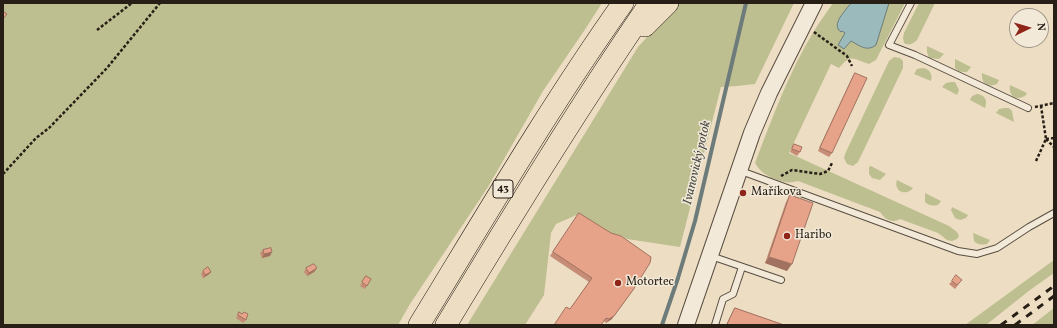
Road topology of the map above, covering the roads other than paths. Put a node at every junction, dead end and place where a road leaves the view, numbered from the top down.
1 (623, 3) edge
2 (650, 3) edge
3 (668, 3) edge
4 (814, 3) edge
5 (911, 3) edge
6 (608, 64) junction
7 (1028, 108) road end
8 (739, 170) junction
9 (1054, 213) edge
10 (710, 256) junction
11 (742, 267) junction
12 (781, 280) dead end
13 (419, 325) edge
14 (446, 325) edge
15 (686, 325) edge
16 (715, 325) edge

1 - 13 highway, 43
2 - 6 highway, 43
3 - 6 highway
4 - 8 street
5 - 7 lane
6 - 14 highway, 43
8 - 9 lane
8 - 10 street
10 - 11 lane
10 - 15 street
11 - 12 lane
11 - 16 lane

